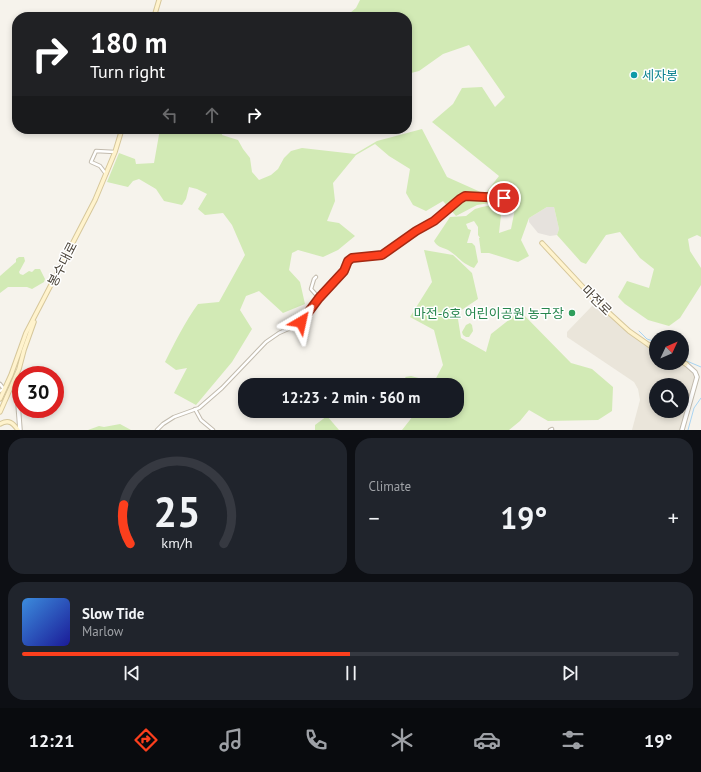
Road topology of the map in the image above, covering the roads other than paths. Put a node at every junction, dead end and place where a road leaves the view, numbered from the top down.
1 (159, 0) edge
2 (155, 12) edge
3 (120, 134) edge
4 (115, 152) junction
5 (106, 174) junction
6 (504, 198) dead end
7 (542, 243) dead end
8 (316, 277) dead end
9 (319, 298) junction
10 (38, 312) junction
11 (649, 345) edge
12 (19, 354) junction
13 (17, 366) edge
14 (20, 366) edge
15 (689, 367) edge
16 (0, 384) edge
17 (12, 386) edge
18 (4, 389) junction
19 (0, 391) edge
20 (0, 398) edge
21 (5, 401) junction
22 (195, 409) junction
23 (0, 412) edge
24 (18, 418) edge
25 (0, 424) edge
26 (19, 430) edge
27 (157, 430) edge
28 (213, 430) edge
29 (682, 430) edge

1 - 2 main road
3 - 4 main road, 봉수대로
4 - 5 main road, 봉수대로
4 - 5 street
5 - 10 main road, 봉수대로
6 - 9 street
7 - 11 main road, 마전로
8 - 9 street
9 - 22 street
10 - 12 main road, 봉수대로
10 - 14 main road
12 - 13 main road
12 - 18 main road, 봉수대로
15 - 29 street
16 - 18 street
17 - 21 main road
18 - 19 street
18 - 20 main road, 봉수대로
20 - 21 main road
21 - 23 main road
22 - 27 street
22 - 28 street
24 - 26 street
25 - 26 main road

